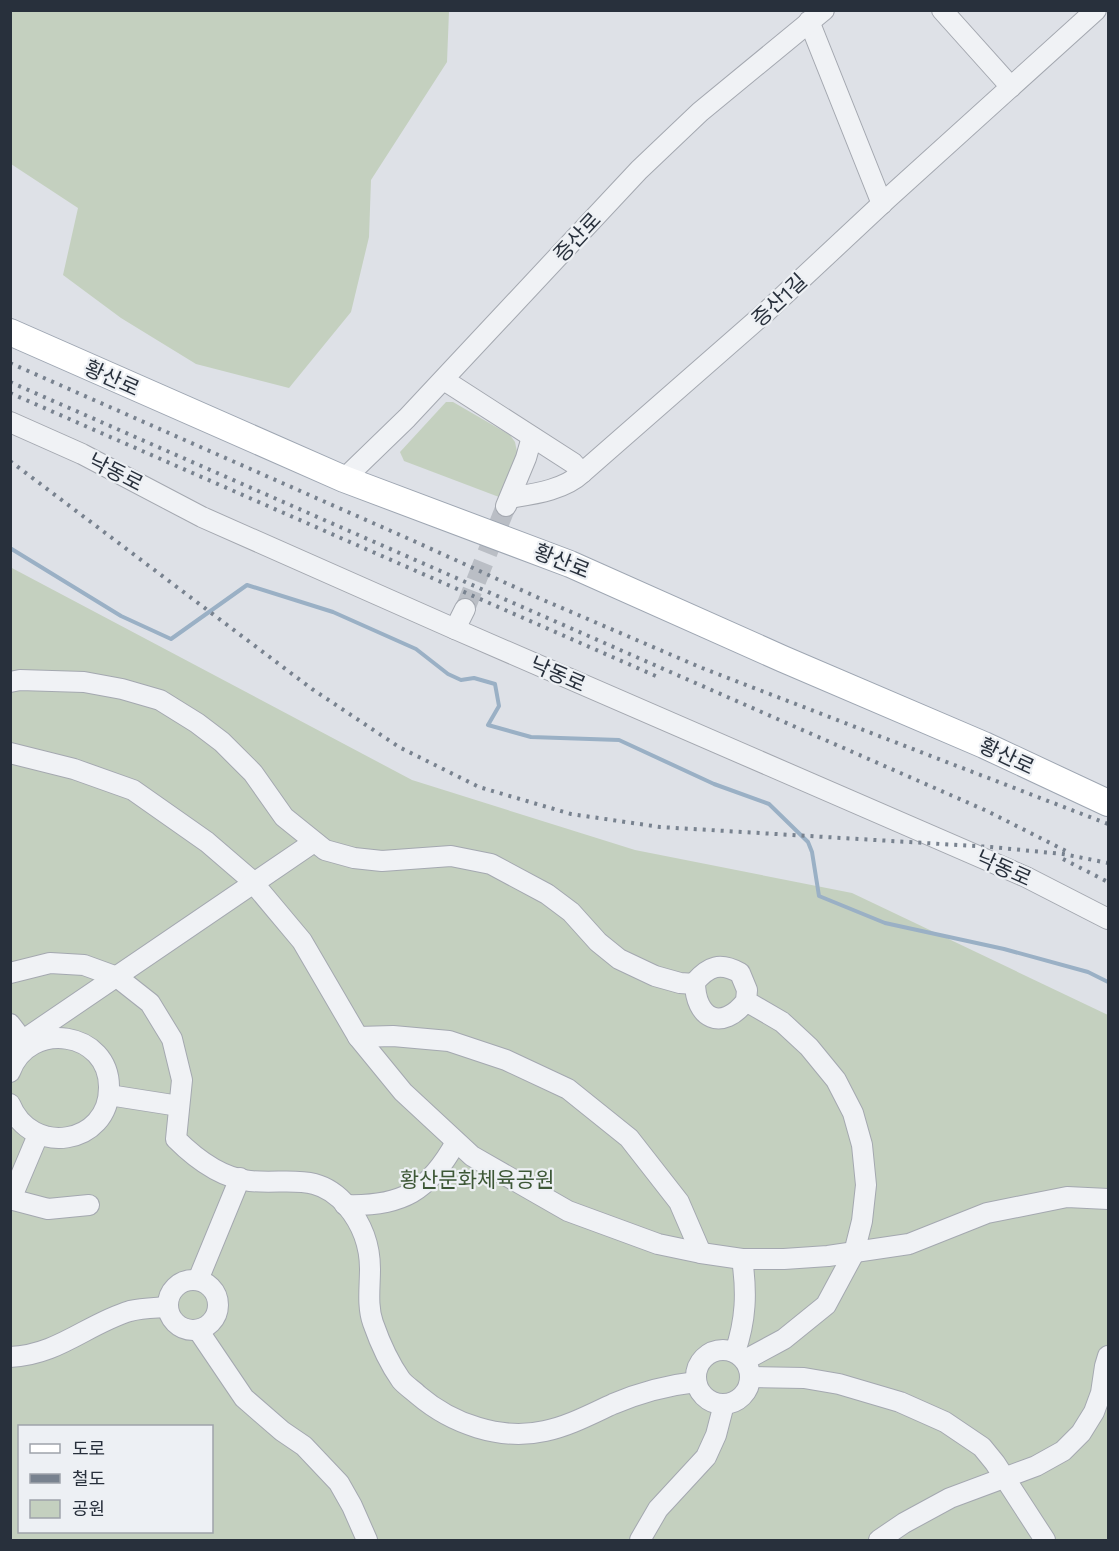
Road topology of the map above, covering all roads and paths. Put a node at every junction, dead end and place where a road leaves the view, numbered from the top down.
1 (942, 10) edge
2 (1087, 14) edge
3 (817, 16) edge
4 (1011, 87) junction
5 (882, 204) junction
6 (10, 332) edge
7 (444, 380) junction
8 (10, 422) edge
9 (532, 437) junction
10 (582, 473) junction
11 (344, 479) junction
12 (465, 609) tunnel mouth
13 (455, 629) junction
14 (10, 682) edge
15 (10, 753) edge
16 (1108, 802) edge
17 (314, 842) junction
18 (253, 883) junction
19 (1108, 919) edge
20 (10, 973) edge
21 (117, 977) junction
22 (695, 984) junction
23 (746, 1001) junction
24 (10, 1024) edge
25 (358, 1037) junction
26 (17, 1045) edge
27 (10, 1072) edge
28 (109, 1095) junction
29 (10, 1104) edge
30 (178, 1106) junction
31 (38, 1135) junction
32 (456, 1142) junction
33 (240, 1178) junction
34 (11, 1199) edge
35 (1108, 1199) edge
36 (345, 1204) junction
37 (89, 1205) dead end
38 (701, 1253) junction
39 (854, 1253) junction
40 (742, 1259) junction
41 (198, 1280) junction
42 (167, 1307) junction
43 (198, 1330) junction
44 (1108, 1356) edge
45 (10, 1358) edge
46 (743, 1363) junction
47 (696, 1382) junction
48 (724, 1404) junction
49 (1005, 1478) junction
50 (367, 1540) edge
51 (640, 1540) edge
52 (879, 1540) edge
53 (1046, 1540) edge

1 - 4 street
2 - 4 street, 증산1길
3 - 5 street
3 - 7 street, 증산로
4 - 5 street, 증산1길
5 - 10 street, 증산1길
6 - 11 main road, 황산로
7 - 9 street
7 - 11 street, 증산로
8 - 13 street, 낙동로
9 - 10 street
9 - 10 street, 증산1길
11 - 16 main road, 황산로
12 - 13 street
13 - 19 street, 낙동로
14 - 17 street
15 - 18 street
17 - 18 street
17 - 22 street
18 - 21 street
18 - 25 street
20 - 21 street
21 - 26 street
21 - 30 street
22 - 23 street
22 - 23 street
23 - 39 street
24 - 26 street
25 - 32 street
25 - 38 street
27 - 28 street
28 - 30 street
28 - 31 street
29 - 31 street
30 - 33 street
31 - 34 street
32 - 36 street
32 - 38 street
33 - 36 street
33 - 41 street
34 - 37 street
35 - 39 street
36 - 47 street
38 - 40 street
39 - 40 street
39 - 46 street
40 - 46 street
41 - 42 street
41 - 43 street
42 - 43 street
42 - 45 street
43 - 50 street
44 - 49 street
46 - 47 street
46 - 48 street
46 - 49 street
47 - 48 street
48 - 51 street
49 - 52 street
49 - 53 street

